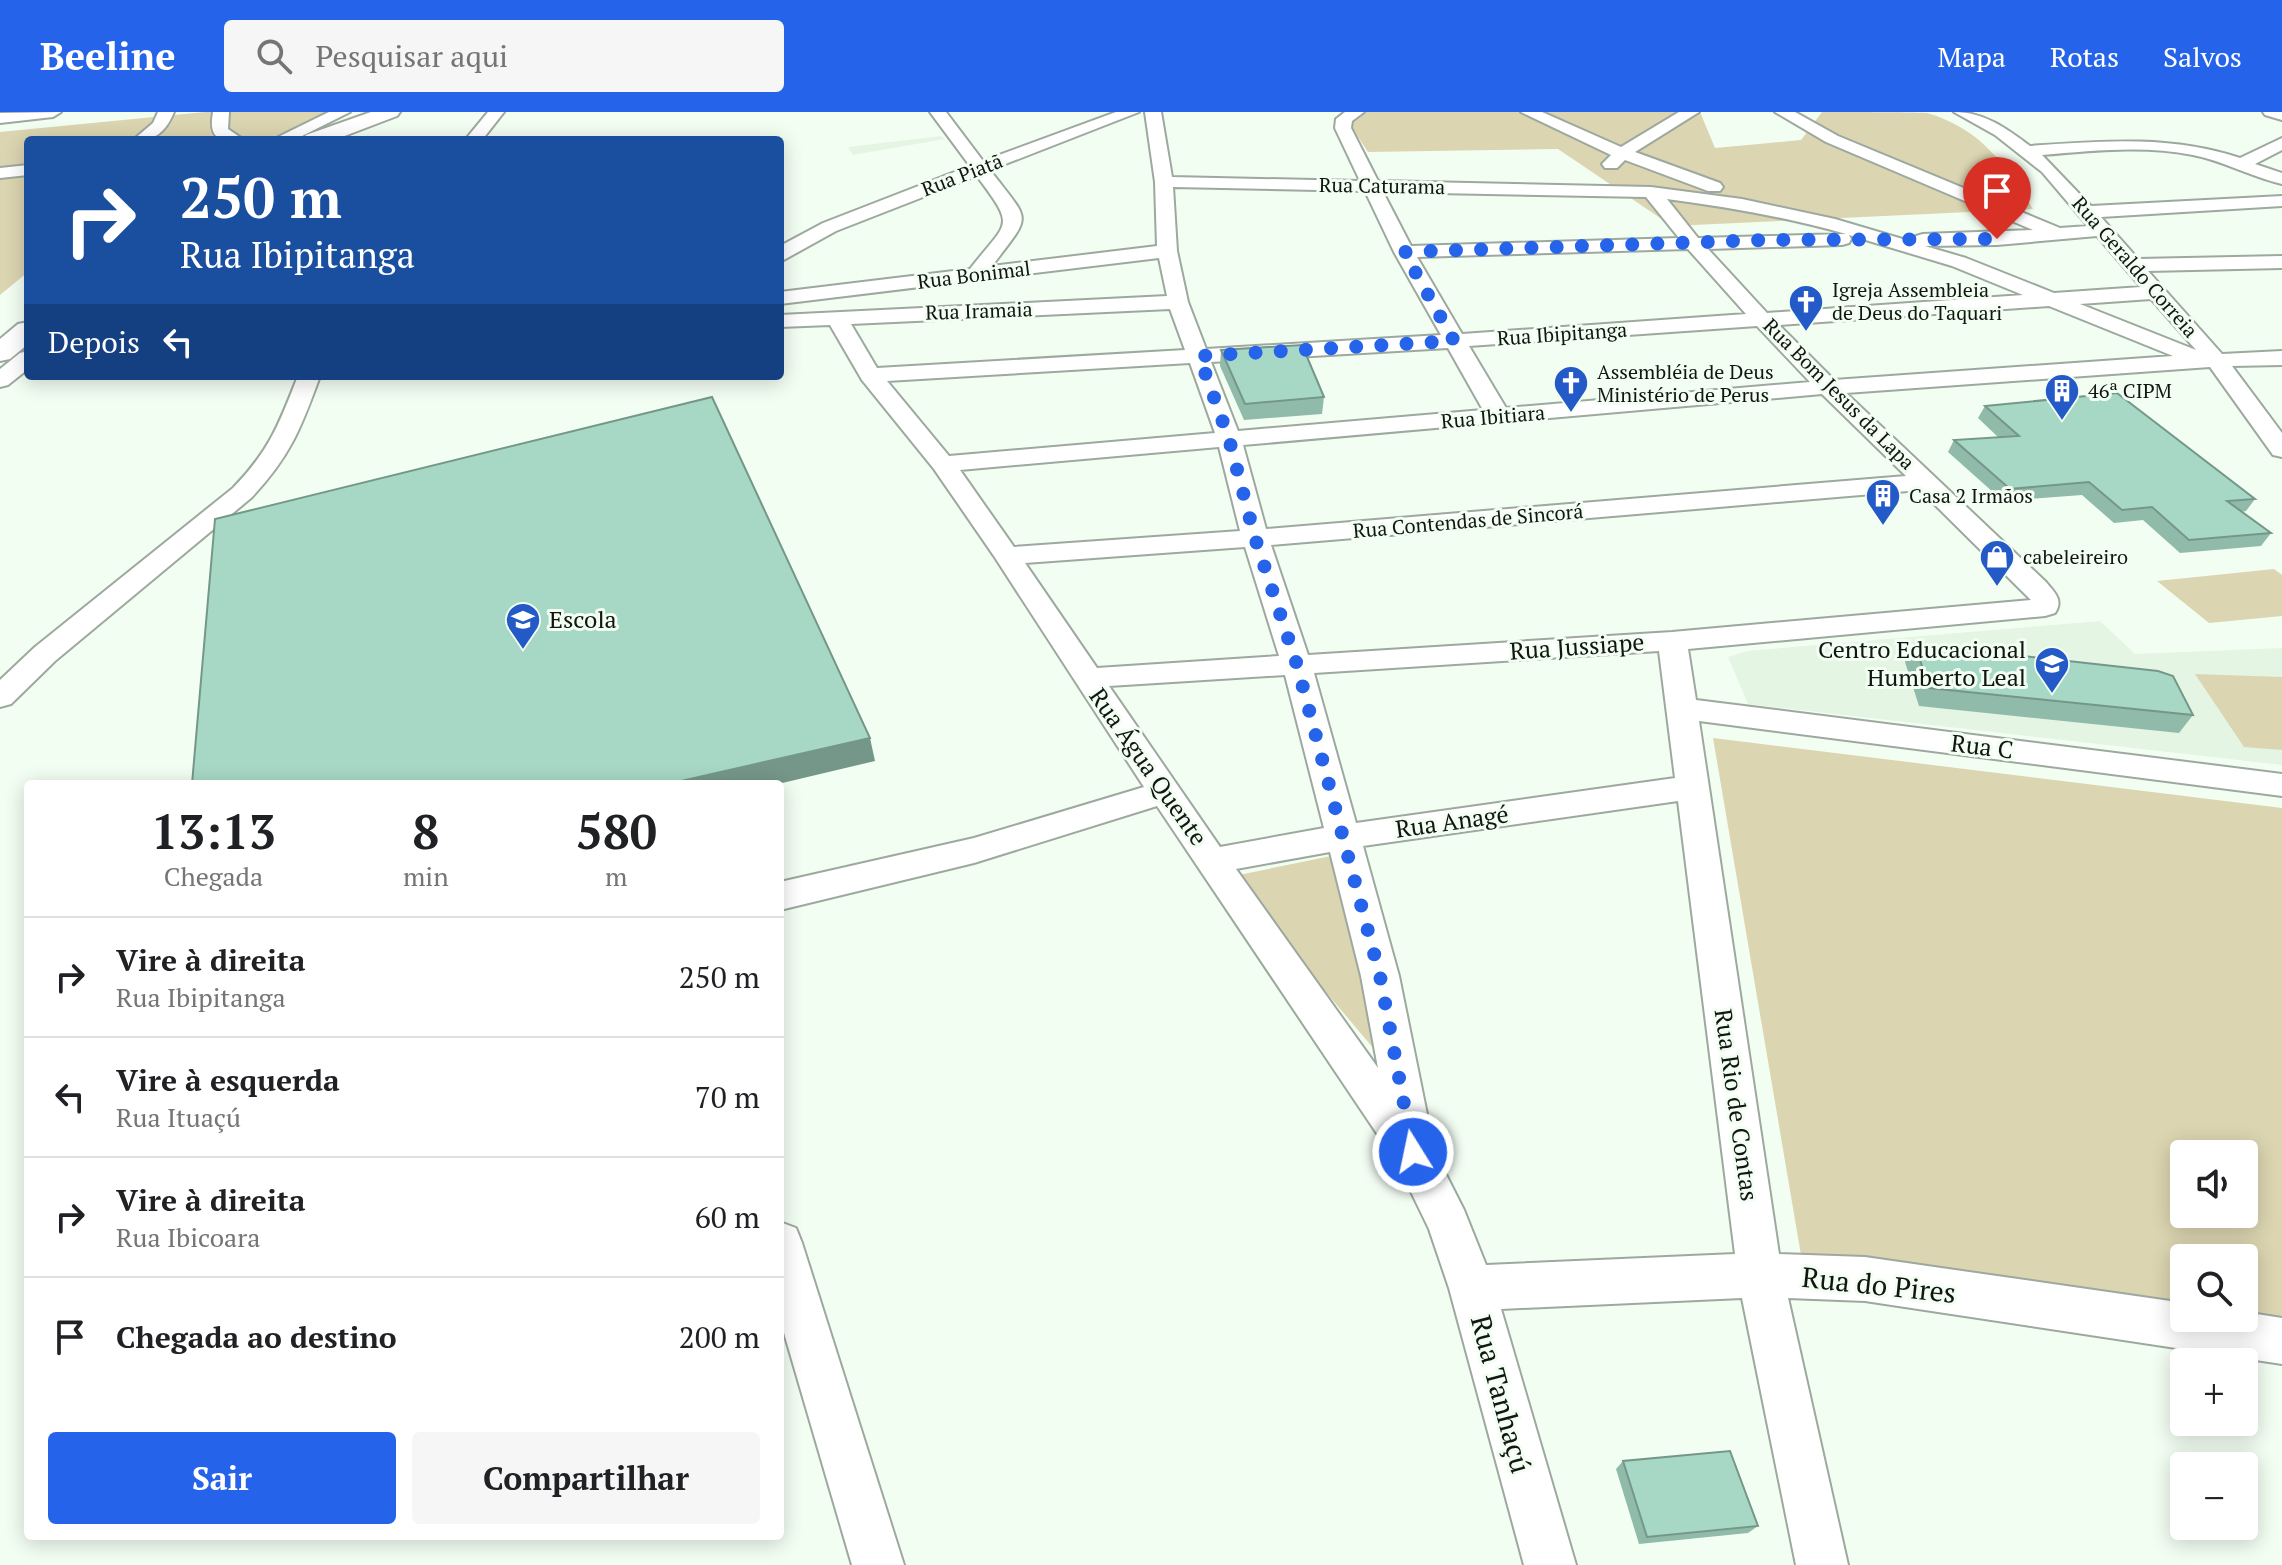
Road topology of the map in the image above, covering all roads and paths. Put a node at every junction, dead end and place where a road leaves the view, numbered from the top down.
1 (53, 112) edge
2 (166, 112) edge
3 (221, 112) edge
4 (342, 112) edge
5 (390, 112) edge
6 (496, 112) edge
7 (938, 112) edge
8 (1131, 112) edge
9 (1153, 112) edge
10 (1356, 112) edge
11 (1529, 112) edge
12 (1691, 112) edge
13 (1783, 112) edge
14 (1962, 112) edge
15 (2271, 112) edge
16 (2282, 115) edge
17 (0, 118) edge
18 (148, 136) edge
19 (228, 136) edge
20 (289, 136) edge
21 (325, 136) edge
22 (476, 136) edge
23 (2282, 143) edge
24 (2028, 151) junction
25 (1621, 153) junction
26 (2240, 165) junction
27 (978, 168) junction
28 (24, 170) edge
29 (0, 173) edge
30 (2282, 179) edge
31 (1164, 182) junction
32 (1372, 186) junction
33 (1599, 190) junction
34 (1651, 192) junction
35 (2248, 201) junction
36 (2282, 201) edge
37 (1783, 212) junction
38 (2087, 212) junction
39 (2282, 218) edge
40 (2102, 230) junction
41 (2059, 234) junction
42 (1884, 238) junction
43 (1690, 242) junction
44 (788, 251) edge
45 (1167, 251) junction
46 (1404, 252) junction
47 (2282, 262) edge
48 (2133, 265) junction
49 (976, 274) junction
50 (2159, 292) junction
51 (784, 298) edge
52 (2057, 300) junction
53 (1178, 302) junction
54 (836, 317) junction
55 (1764, 320) junction
56 (784, 321) edge
57 (24, 333) edge
58 (1454, 341) junction
59 (0, 353) edge
60 (1199, 356) junction
61 (2282, 358) edge
62 (2208, 360) junction
63 (24, 361) edge
64 (870, 375) junction
65 (0, 380) edge
66 (307, 380) edge
67 (1830, 387) junction
68 (1499, 417) junction
69 (1229, 439) junction
70 (2282, 450) edge
71 (943, 464) junction
72 (1928, 482) junction
73 (1255, 538) junction
74 (1007, 556) junction
75 (2036, 588) joint
76 (1672, 641) junction
77 (1297, 665) junction
78 (1086, 678) junction
79 (0, 697) edge
80 (1683, 709) junction
81 (2282, 785) edge
82 (1692, 787) junction
83 (1164, 792) junction
84 (1342, 837) junction
85 (1212, 861) junction
86 (784, 895) edge
87 (1413, 1152) junction
88 (1449, 1225) joint
89 (784, 1256) edge
90 (1760, 1275) junction
91 (1472, 1288) junction
92 (2282, 1341) edge
93 (878, 1565) edge
94 (1550, 1565) edge
95 (1822, 1565) edge

1 - 17 street
2 - 18 street
3 - 19 street
4 - 20 street
5 - 21 main road
6 - 22 street
7 - 27 street
8 - 27 street, Rua Piatã
9 - 31 street
10 - 32 street
11 - 25 street
12 - 25 street
13 - 41 street
14 - 24 street, Rua Geraldo Correia
15 - 16 street
23 - 26 street
24 - 26 street
24 - 38 street, Rua Geraldo Correia
25 - 33 street
25 - 37 street
26 - 30 street
27 - 44 street, Rua Piatã
27 - 49 street
28 - 29 street
31 - 32 street, Rua Caturama
31 - 45 street
32 - 33 street, Rua Caturama
32 - 46 street
33 - 34 street, Rua Caturama
34 - 37 street, Rua Caturama
34 - 43 street, Rua Bom Jesus da Lapa
35 - 36 street
35 - 38 street
35 - 39 street
37 - 42 street
38 - 40 street, Rua Geraldo Correia
40 - 41 street
40 - 48 street, Rua Geraldo Correia
41 - 42 street
42 - 43 street
42 - 52 street
43 - 46 street
43 - 55 street, Rua Bom Jesus da Lapa
45 - 49 street, Rua Bonimal
45 - 53 street
46 - 58 street
47 - 48 street
48 - 50 street, Rua Geraldo Correia
49 - 51 street, Rua Bonimal
50 - 52 street, Rua Ibipitanga
50 - 62 street, Rua Geraldo Correia
52 - 55 street, Rua Ibipitanga
52 - 62 street
53 - 54 street, Rua Iramaia
53 - 60 street
54 - 56 street, Rua Iramaia
54 - 64 street, Rua Água Quente
55 - 58 street, Rua Ibipitanga
55 - 67 street, Rua Bom Jesus da Lapa
57 - 59 main road
58 - 60 street, Rua Ibipitanga
58 - 68 street
60 - 64 street, Rua Ibipitanga
60 - 69 street
61 - 62 street, Rua Ibitiara
62 - 67 street, Rua Ibitiara
62 - 70 street, Rua Geraldo Correia
63 - 65 street
64 - 71 street, Rua Água Quente
66 - 79 street
67 - 68 street, Rua Ibitiara
67 - 72 street, Rua Bom Jesus da Lapa
68 - 69 street, Rua Ibitiara
69 - 71 street, Rua Ibitiara
69 - 73 street
71 - 74 street, Rua Água Quente
72 - 73 street, Rua Contendas de Sincorá
72 - 75 street, Rua Bom Jesus da Lapa
73 - 74 street, Rua Contendas de Sincorá
73 - 77 street
74 - 78 street, Rua Água Quente
75 - 76 street, Rua Jussiape
76 - 77 street, Rua Jussiape
76 - 80 street, Rua Rio de Contas
77 - 78 street, Rua Jussiape
77 - 84 street
78 - 83 street, Rua Água Quente
80 - 81 street, Rua C
80 - 82 street, Rua Rio de Contas
82 - 84 street, Rua Anagé
82 - 90 street, Rua Rio de Contas
83 - 85 street, Rua Água Quente
83 - 86 street
84 - 85 street, Rua Anagé
84 - 87 street
85 - 87 street, Rua Água Quente
87 - 88 street, Rua Água Quente
88 - 91 street, Rua Tanhaçú
89 - 93 street
90 - 91 street, Rua do Pires
90 - 92 street, Rua do Pires
90 - 95 street, Rua Rio de Contas
91 - 94 street, Rua Tanhaçú

